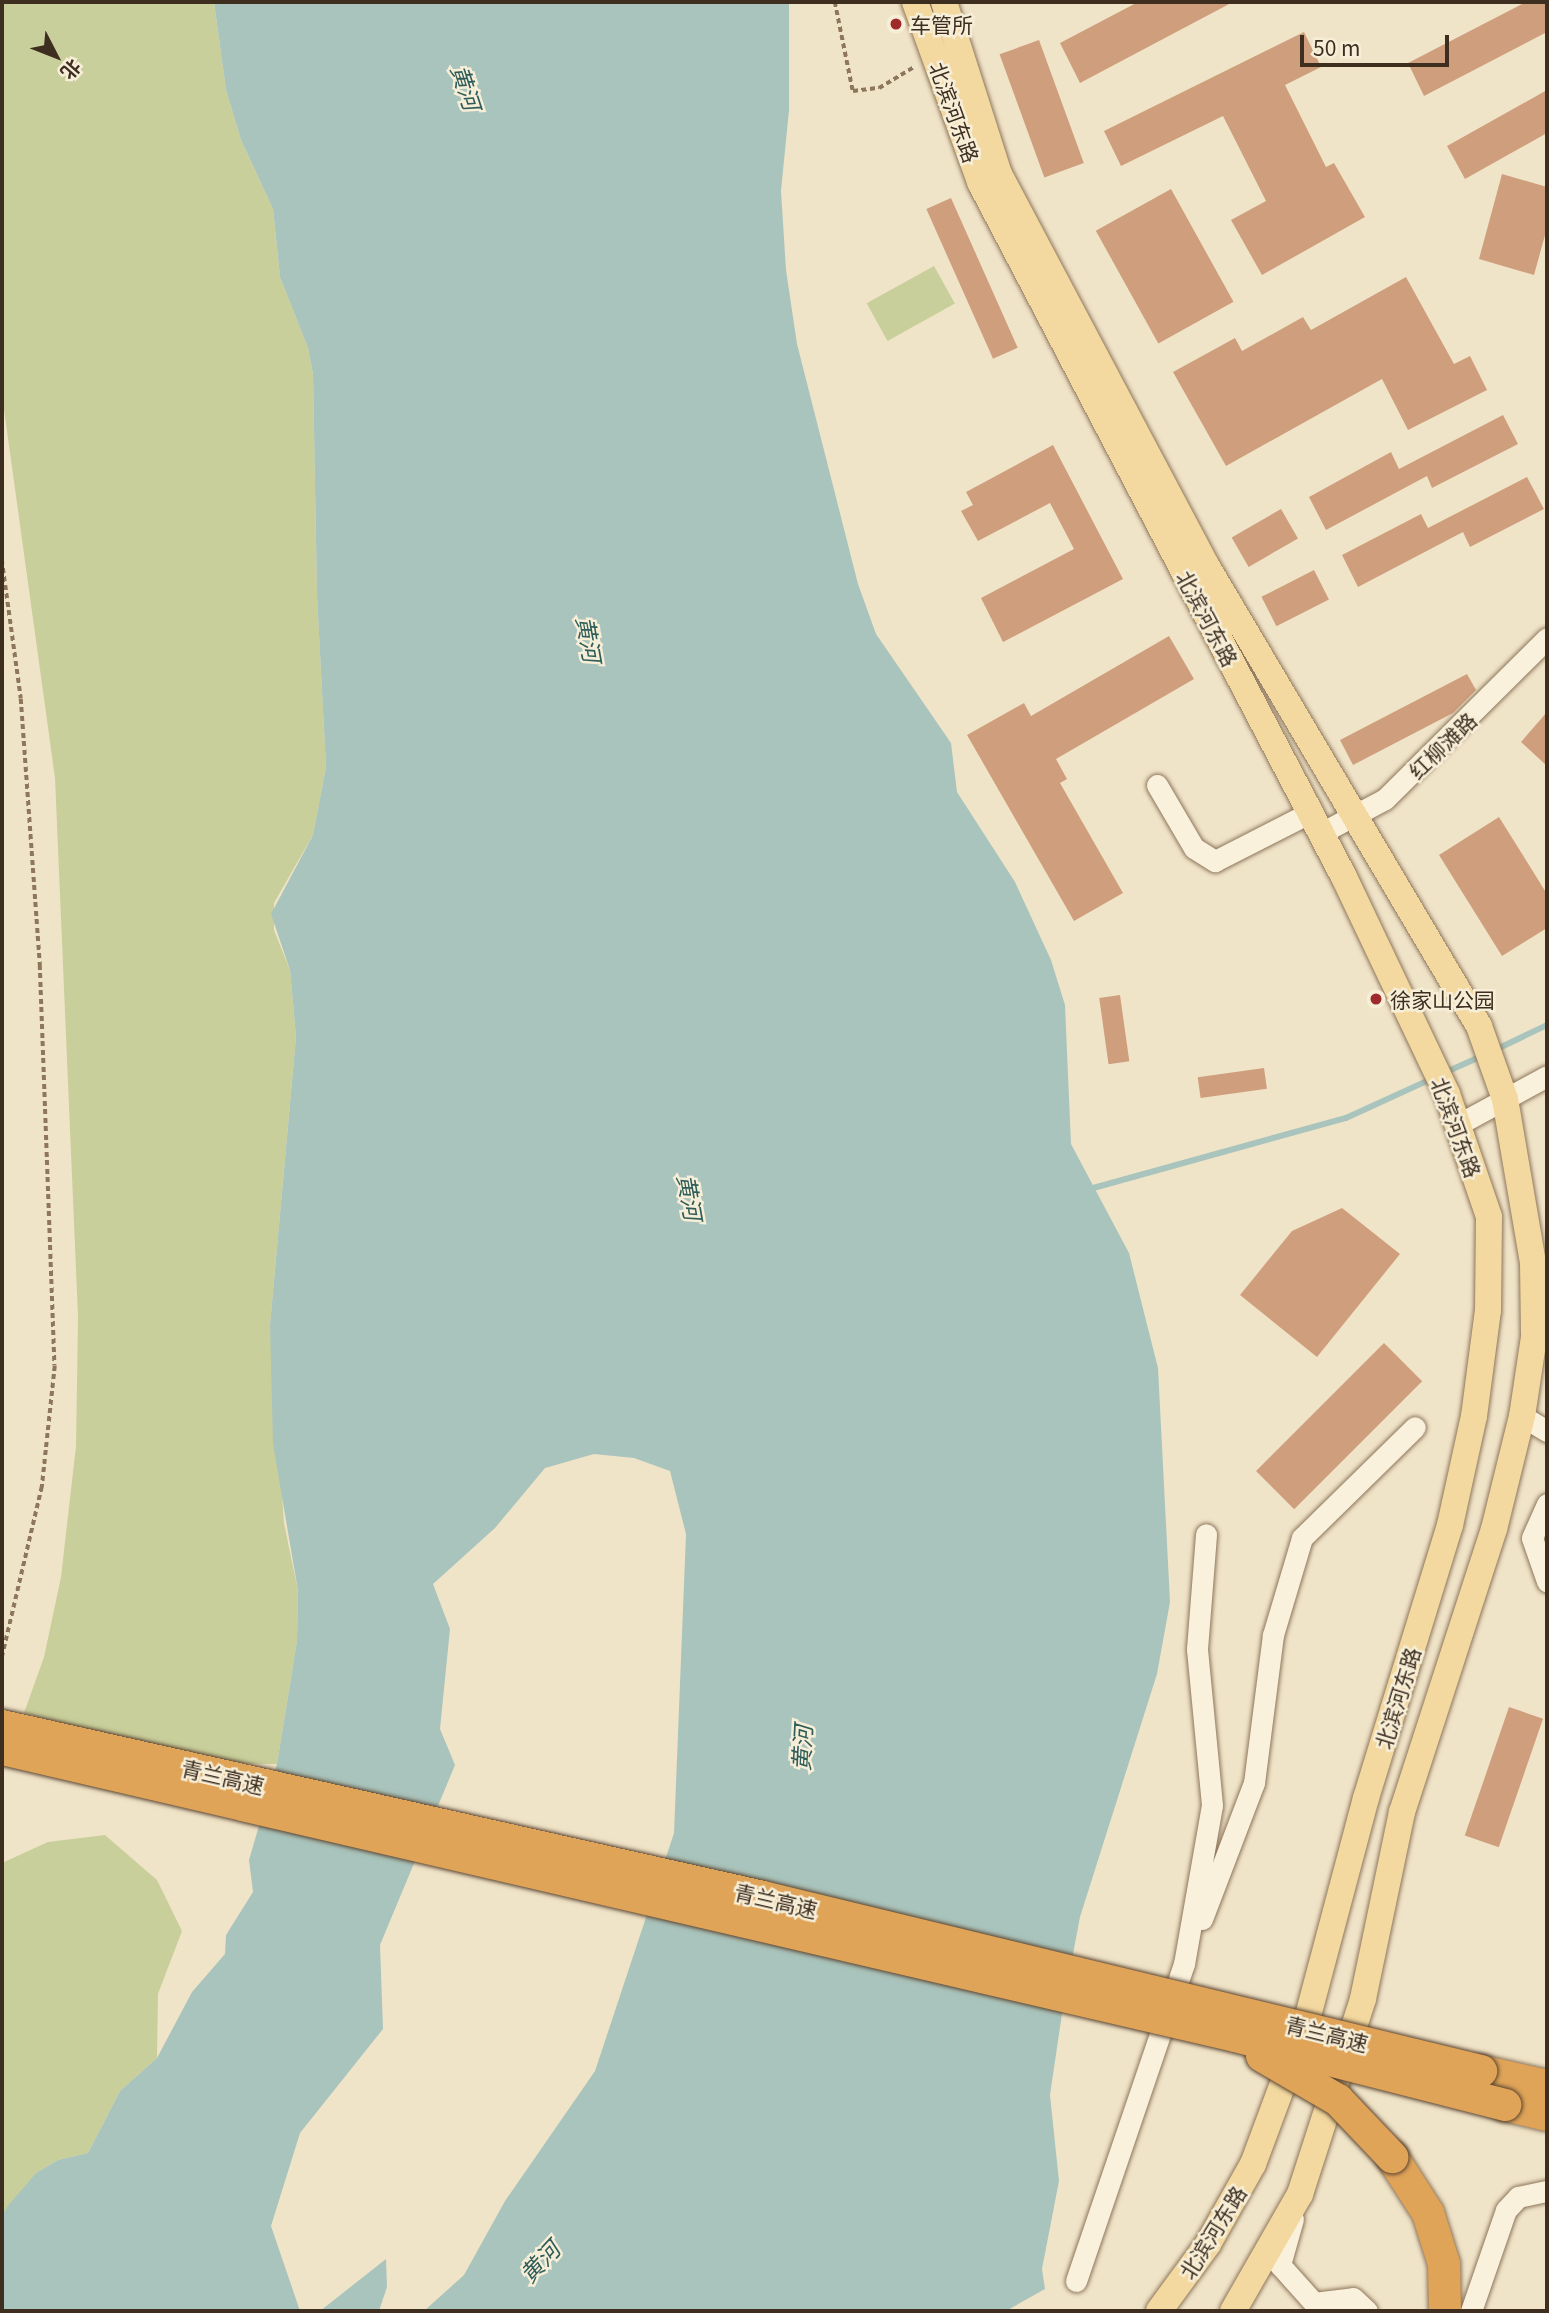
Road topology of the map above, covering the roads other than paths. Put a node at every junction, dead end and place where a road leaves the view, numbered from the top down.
1 (915, 2) edge
2 (944, 2) edge
3 (1547, 638) edge
4 (1157, 785) dead end
5 (1357, 816) junction
6 (1316, 823) junction
7 (1547, 1076) edge
8 (1505, 1099) junction
9 (1459, 1124) junction
10 (1522, 1416) junction
11 (1415, 1427) dead end
12 (1547, 1431) edge
13 (1547, 1504) edge
14 (1206, 1534) dead end
15 (1547, 1581) edge
16 (2, 1726) edge
17 (2, 1749) edge
18 (1184, 1964) junction
19 (1206, 2030) junction
20 (1547, 2086) edge
21 (1547, 2115) edge
22 (1547, 2191) edge
23 (1300, 2194) junction
24 (1076, 2281) dead end
25 (1159, 2311) edge
26 (1233, 2311) edge
27 (1367, 2311) edge
28 (1445, 2311) edge
29 (1471, 2311) edge

1 - 6 main road, 北滨河东路
2 - 5 main road, 北滨河东路
3 - 5 street, 红柳滩路
4 - 6 street, 红柳滩路
5 - 6 street, 红柳滩路
5 - 8 main road, 北滨河东路
6 - 9 main road, 北滨河东路
7 - 8 street
8 - 9 street
8 - 10 main road, 北滨河东路
9 - 25 main road, 北滨河东路
10 - 12 street
10 - 23 main road, 北滨河东路
11 - 18 street
13 - 15 street
14 - 18 street
16 - 20 highway, 青兰高速, bridge
17 - 19 highway, 青兰高速, bridge
18 - 24 street
19 - 21 highway, bridge
19 - 28 highway, bridge
22 - 29 street
23 - 26 main road, 北滨河东路
23 - 27 street

